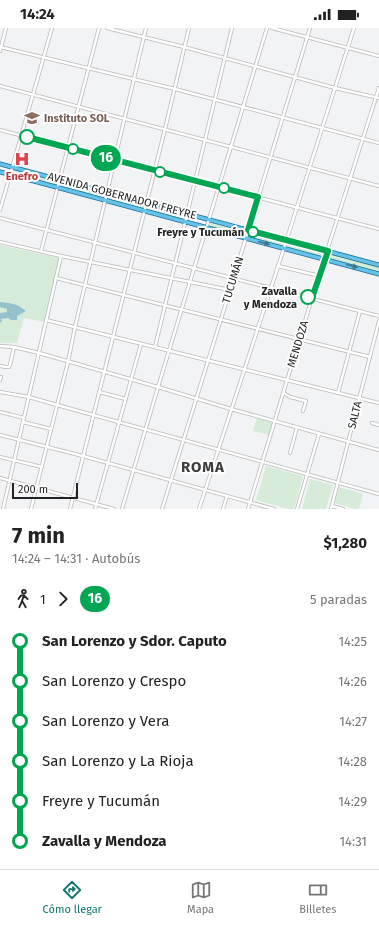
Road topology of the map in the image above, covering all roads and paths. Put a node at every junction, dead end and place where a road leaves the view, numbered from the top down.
1 (6, 28) edge
2 (52, 28) edge
3 (100, 28) edge
4 (107, 28) edge
5 (146, 28) edge
6 (189, 28) edge
7 (232, 28) edge
8 (267, 28) edge
9 (272, 28) edge
10 (310, 28) edge
11 (354, 28) edge
12 (144, 37) junction
13 (307, 37) junction
14 (184, 47) junction
15 (0, 48) edge
16 (348, 48) junction
17 (379, 56) edge
18 (43, 57) junction
19 (224, 58) junction
20 (256, 66) junction
21 (89, 69) junction
22 (295, 77) junction
23 (134, 79) junction
24 (0, 86) edge
25 (335, 88) junction
26 (379, 88) edge
27 (175, 89) junction
28 (33, 95) junction
29 (378, 98) edge
30 (214, 99) junction
31 (79, 107) junction
32 (244, 107) junction
33 (125, 118) junction
34 (283, 118) junction
35 (322, 128) junction
36 (165, 129) junction
37 (0, 130) edge
38 (21, 136) junction
39 (363, 139) junction
40 (205, 140) junction
41 (379, 143) edge
42 (232, 147) junction
43 (68, 148) junction
44 (270, 157) junction
45 (115, 160) junction
46 (0, 164) edge
47 (309, 167) junction
48 (12, 168) junction
49 (155, 170) junction
50 (0, 172) edge
51 (10, 175) junction
52 (350, 178) junction
53 (60, 180) junction
54 (195, 181) junction
55 (379, 186) edge
56 (219, 187) junction
57 (58, 188) junction
58 (107, 193) junction
59 (258, 197) junction
60 (105, 201) junction
61 (147, 203) junction
62 (297, 207) junction
63 (0, 210) edge
64 (145, 212) junction
65 (188, 214) junction
66 (0, 218) edge
67 (338, 218) junction
68 (209, 220) junction
69 (185, 222) junction
70 (207, 227) junction
71 (379, 229) edge
72 (47, 230) junction
73 (248, 230) junction
74 (246, 238) junction
75 (286, 240) junction
76 (0, 242) edge
77 (95, 242) junction
78 (284, 248) junction
79 (41, 251) junction
80 (328, 251) junction
81 (134, 252) junction
82 (61, 256) junction
83 (325, 259) junction
84 (91, 261) junction
85 (175, 263) junction
86 (379, 265) edge
87 (278, 266) junction
88 (195, 268) junction
89 (130, 270) junction
90 (379, 274) edge
91 (320, 276) junction
92 (56, 278) junction
93 (172, 278) junction
94 (234, 278) junction
95 (190, 282) junction
96 (85, 285) junction
97 (271, 287) junction
98 (230, 290) junction
99 (124, 294) junction
100 (312, 298) junction
101 (165, 305) junction
102 (182, 310) junction
103 (360, 311) junction
104 (379, 316) edge
105 (221, 319) junction
106 (46, 320) junction
107 (379, 321) edge
108 (75, 327) junction
109 (257, 328) junction
110 (113, 336) junction
111 (300, 340) junction
112 (141, 344) junction
113 (0, 346) edge
114 (14, 347) junction
115 (155, 347) junction
116 (170, 350) junction
117 (349, 352) junction
118 (39, 353) junction
119 (370, 357) junction
120 (208, 361) junction
121 (68, 362) junction
122 (0, 366) edge
123 (243, 370) junction
124 (104, 372) junction
125 (131, 380) junction
126 (287, 380) junction
127 (158, 387) junction
128 (0, 392) edge
129 (99, 392) junction
130 (284, 393) junction
131 (338, 393) junction
132 (29, 397) junction
133 (359, 398) junction
134 (126, 399) junction
135 (196, 399) junction
136 (379, 403) edge
137 (57, 405) junction
138 (231, 409) junction
139 (303, 411) dead end
140 (0, 412) edge
141 (94, 415) junction
142 (24, 418) junction
143 (275, 421) junction
144 (23, 422) junction
145 (119, 422) junction
146 (372, 423) dead end
147 (379, 425) edge
148 (51, 428) junction
149 (297, 428) junction
150 (145, 430) junction
151 (319, 434) junction
152 (0, 435) edge
153 (19, 439) junction
154 (183, 440) junction
155 (348, 442) junction
156 (46, 446) junction
157 (218, 450) junction
158 (379, 450) edge
159 (290, 453) dead end
160 (0, 456) edge
161 (83, 456) junction
162 (14, 460) junction
163 (262, 462) junction
164 (108, 463) junction
165 (42, 467) junction
166 (134, 470) junction
167 (307, 474) junction
168 (0, 478) edge
169 (9, 480) junction
170 (171, 480) junction
171 (337, 482) junction
172 (36, 487) junction
173 (205, 490) junction
174 (379, 494) edge
175 (227, 496) junction
176 (73, 498) junction
177 (250, 502) junction
178 (96, 504) junction
179 (331, 507) edge
180 (3, 509) edge
181 (31, 509) edge
182 (70, 509) edge
183 (95, 509) edge
184 (114, 509) edge
185 (122, 509) edge
186 (162, 509) edge
187 (199, 509) edge
188 (223, 509) edge
189 (248, 509) edge
190 (274, 509) edge
191 (297, 509) edge
192 (343, 509) edge

1 - 15 street
2 - 18 street
3 - 21 street
4 - 12 street
5 - 12 street
6 - 14 street
7 - 19 street
8 - 20 street
9 - 13 street
10 - 13 street, TUCUMÁN
11 - 16 street
12 - 14 street
12 - 23 street
13 - 16 street
13 - 22 street, TUCUMÁN
14 - 19 street
14 - 27 street
15 - 18 street
16 - 17 street
16 - 25 street
18 - 21 street
18 - 28 street
19 - 20 street
19 - 30 street
20 - 22 street
20 - 32 street
21 - 23 street
21 - 31 street
22 - 25 street
22 - 34 street, TUCUMÁN
23 - 27 street
23 - 33 street
24 - 28 street
25 - 29 street
25 - 35 street
26 - 29 street, MENDOZA
27 - 30 street
27 - 36 street
28 - 31 street
28 - 38 street
29 - 39 street, MENDOZA
30 - 32 street
30 - 40 street
31 - 33 street
31 - 43 street
32 - 34 street
32 - 42 street
33 - 36 street
33 - 45 street
34 - 35 street
34 - 44 street, TUCUMÁN
35 - 39 street
35 - 47 street
36 - 40 street
36 - 49 street
37 - 38 street
38 - 43 street
38 - 48 street
39 - 41 street
39 - 52 street, MENDOZA
40 - 42 street
40 - 54 street
42 - 44 street
42 - 56 street
43 - 45 street
43 - 53 street
44 - 47 street
44 - 59 street, TUCUMÁN
45 - 49 street
45 - 58 street
46 - 48 main road, AVENIDA GOBERNADOR FREYRE
47 - 52 street
47 - 62 street
48 - 51 street
48 - 53 main road, AVENIDA GOBERNADOR FREYRE
49 - 54 street
49 - 61 street
50 - 51 main road, AVENIDA GOBERNADOR FREYRE
51 - 57 main road, AVENIDA GOBERNADOR FREYRE
51 - 63 street
52 - 55 street
52 - 67 street, MENDOZA
53 - 57 street
53 - 58 main road, AVENIDA GOBERNADOR FREYRE
54 - 56 street
54 - 65 street
56 - 59 street
56 - 68 street
57 - 60 main road, AVENIDA GOBERNADOR FREYRE
57 - 72 street
58 - 60 street
58 - 61 main road, AVENIDA GOBERNADOR FREYRE
59 - 62 street
59 - 73 street, TUCUMÁN
60 - 64 main road, AVENIDA GOBERNADOR FREYRE
60 - 77 street
61 - 64 street
61 - 65 main road, AVENIDA GOBERNADOR FREYRE
62 - 67 street
62 - 75 street
64 - 69 main road, AVENIDA GOBERNADOR FREYRE
64 - 81 street
65 - 68 main road, AVENIDA GOBERNADOR FREYRE
65 - 69 street
66 - 72 street
67 - 71 street
67 - 80 street, MENDOZA
68 - 70 street
68 - 73 main road, AVENIDA GOBERNADOR FREYRE
69 - 70 main road, AVENIDA GOBERNADOR FREYRE
69 - 85 street
70 - 74 main road, AVENIDA GOBERNADOR FREYRE
70 - 88 street
72 - 77 street
72 - 79 street
73 - 74 street, TUCUMÁN
73 - 75 main road, AVENIDA GOBERNADOR FREYRE
74 -> 78 main road, AVENIDA GOBERNADOR FREYRE
74 - 94 street, TUCUMÁN
75 - 78 street
75 - 80 main road, AVENIDA GOBERNADOR FREYRE
76 - 79 street
77 - 81 street
77 - 84 street
78 - 83 main road, AVENIDA GOBERNADOR FREYRE
78 - 87 street
79 - 82 street
80 - 83 street, MENDOZA
80 - 86 main road, AVENIDA GOBERNADOR FREYRE
81 - 85 street
81 - 89 street
82 - 84 street
82 - 92 street
83 -> 90 main road, AVENIDA GOBERNADOR FREYRE
83 - 91 street, MENDOZA
84 - 89 street
84 - 96 street
85 - 88 street
85 - 93 street
87 - 91 street
87 - 97 street
88 - 94 street
88 - 95 street
89 - 93 street
89 - 99 street
91 - 100 street, MENDOZA
92 - 96 street
92 - 106 street
93 - 95 street
93 - 101 street
94 - 97 street
94 - 98 street, TUCUMÁN
95 - 98 street
95 - 102 street
96 - 99 street
96 - 108 street
97 - 100 street
97 - 109 street
98 - 105 street, TUCUMÁN
99 - 101 street
99 - 110 street
100 - 103 street
100 - 111 street, MENDOZA
101 - 102 street
101 - 115 street
102 - 105 street
102 - 116 street
103 - 104 street
103 - 117 street
105 - 109 street
105 - 120 street, TUCUMÁN
106 - 108 street
106 - 118 street
107 - 119 street, SALTA
108 - 110 street
108 - 121 street
109 - 111 street
109 - 123 street
110 - 112 street
110 - 124 street
111 - 117 street
111 - 126 street, MENDOZA
112 - 115 street
112 - 125 street
113 - 114 street
114 - 118 street
114 - 122 street
115 - 116 street
116 - 120 street
116 - 127 street
117 - 119 street
117 - 131 street
118 - 121 street
118 - 132 street
119 - 133 street, SALTA
120 - 123 street
120 - 135 street, TUCUMÁN
121 - 124 street
121 - 137 street
123 - 126 street
123 - 138 street
124 - 125 street
124 - 129 street
125 - 127 street
125 - 134 street
126 - 130 street, MENDOZA
126 - 131 street
127 - 135 street
127 - 150 street
128 - 132 street
129 - 134 street
129 - 141 street
130 - 139 street
130 - 143 street, MENDOZA
131 - 133 street
132 - 137 street
132 - 142 street
133 - 136 street
133 - 155 street, SALTA
134 - 145 street
135 - 138 street
135 - 154 street, TUCUMÁN
137 - 141 street
137 - 148 street
138 - 143 street
138 - 157 street
140 - 142 street
141 - 145 street
141 - 161 street
142 - 144 street
143 - 149 street
143 - 163 street, MENDOZA
144 - 148 street
144 - 153 street
145 - 150 street
145 - 164 street
146 - 147 street
148 - 156 street
149 - 151 street
149 - 159 street
150 - 154 street
150 - 166 street
151 - 155 street
151 - 167 street
152 - 153 street
153 - 156 street
153 - 162 street
154 - 157 street
154 - 170 street, TUCUMÁN
155 - 158 street
155 - 171 street, SALTA
156 - 161 street
156 - 165 street
157 - 163 street
157 - 173 street
160 - 162 street
161 - 164 street
161 - 176 street
162 - 165 street
162 - 169 street
163 - 167 street
163 - 177 street, MENDOZA
164 - 166 street
164 - 178 street
165 - 172 street
166 - 170 street
166 - 185 street
167 - 171 street
167 - 191 street
168 - 169 street
169 - 172 street
169 - 180 street
170 - 173 street
170 - 186 street, TUCUMÁN
171 - 174 street
171 - 179 street, SALTA
172 - 176 street
172 - 181 street
173 - 175 street
173 - 187 street
175 - 177 street
175 - 188 street
176 - 178 street
176 - 182 street
177 - 189 street, MENDOZA
177 - 190 street
178 - 183 street
178 - 184 street
179 - 192 street

